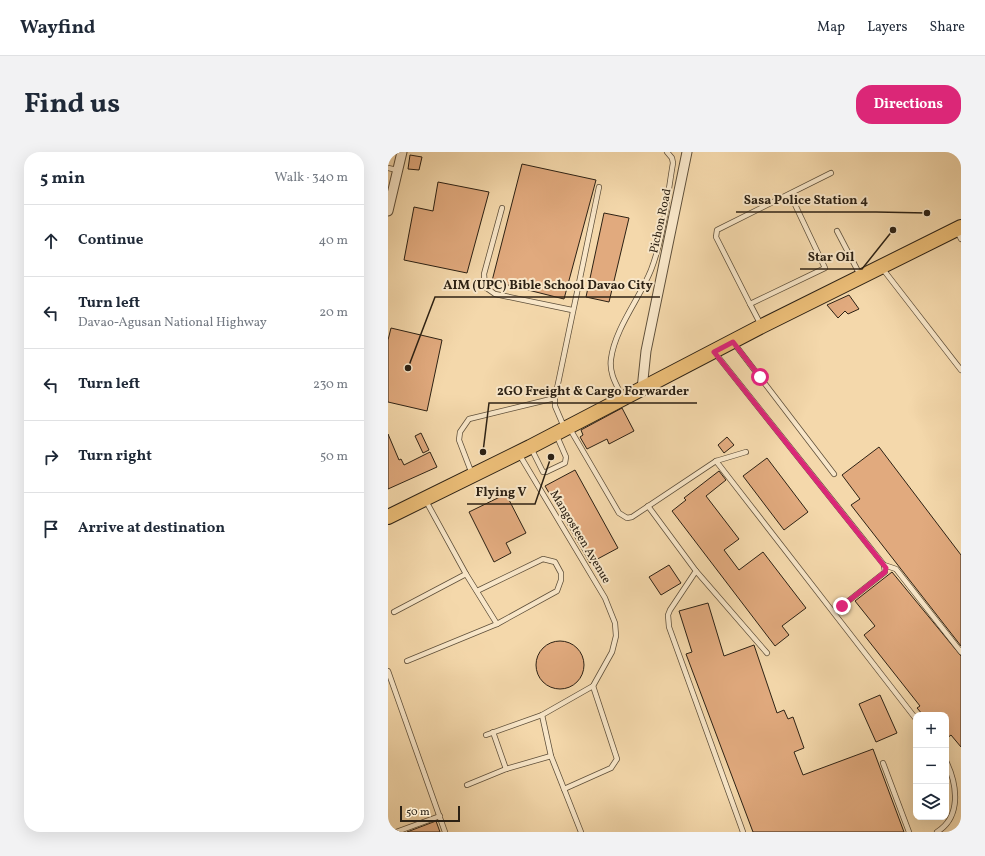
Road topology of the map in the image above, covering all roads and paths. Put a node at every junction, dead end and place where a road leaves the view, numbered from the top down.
1 (402, 152) edge
2 (667, 152) edge
3 (687, 152) edge
4 (393, 169) edge
5 (831, 173) dead end
6 (599, 187) dead end
7 (790, 194) junction
8 (388, 207) edge
9 (502, 208) dead end
10 (837, 231) dead end
11 (959, 232) edge
12 (881, 267) junction
13 (861, 277) junction
14 (750, 304) junction
15 (572, 310) junction
16 (762, 326) junction
17 (733, 342) junction
18 (714, 352) junction
19 (961, 370) edge
20 (642, 389) junction
21 (555, 398) junction
22 (623, 398) junction
23 (563, 429) junction
24 (524, 450) junction
25 (746, 452) dead end
26 (716, 461) junction
27 (834, 474) dead end
28 (472, 475) junction
29 (425, 498) junction
30 (648, 506) junction
31 (388, 517) edge
32 (884, 565) junction
33 (696, 570) junction
34 (466, 574) junction
35 (477, 591) junction
36 (842, 606) dead end
37 (394, 612) dead end
38 (497, 624) junction
39 (961, 652) edge
40 (767, 653) dead end
41 (406, 660) dead end
42 (388, 671) edge
43 (593, 686) junction
44 (542, 715) junction
45 (913, 715) edge
46 (493, 732) junction
47 (486, 735) dead end
48 (551, 756) junction
49 (883, 763) dead end
50 (949, 768) edge
51 (506, 769) junction
52 (467, 785) dead end
53 (564, 789) junction
54 (440, 816) junction
55 (396, 832) edge
56 (445, 832) edge
57 (581, 832) edge
58 (743, 832) edge
59 (909, 832) edge
60 (937, 832) edge

1 - 4 street
2 - 22 lane
3 - 20 street, Pichon Road
4 - 8 street
5 - 7 lane
6 - 15 lane
7 - 14 lane
7 - 14 lane
9 - 15 lane
10 - 13 lane
11 - 12 main road
12 - 13 main road
12 - 19 lane
13 - 16 main road
14 - 16 lane
15 - 21 lane
16 - 17 main road
17 - 18 main road
17 - 27 lane
18 - 20 main road
18 - 32 lane
20 - 22 main road
21 - 23 lane
21 - 28 lane
22 - 23 main road
23 - 24 main road
23 - 24 lane
23 - 30 lane
24 - 28 main road
24 - 43 lane, Mangosteen Avenue
25 - 26 lane
26 - 30 lane
26 - 45 lane
28 - 29 main road
29 - 31 main road
29 - 34 lane
30 - 33 lane
32 - 36 lane
32 - 39 lane
33 - 40 lane
33 - 58 lane
34 - 35 lane
34 - 37 lane
35 - 38 lane
35 - 38 lane
38 - 41 lane
42 - 54 lane
43 - 44 lane
43 - 53 lane
44 - 46 lane
44 - 48 lane
46 - 47 lane
46 - 51 lane
48 - 51 lane
48 - 53 lane
49 - 59 lane
50 - 60 lane
51 - 52 lane
53 - 57 lane
54 - 55 lane
54 - 56 lane

